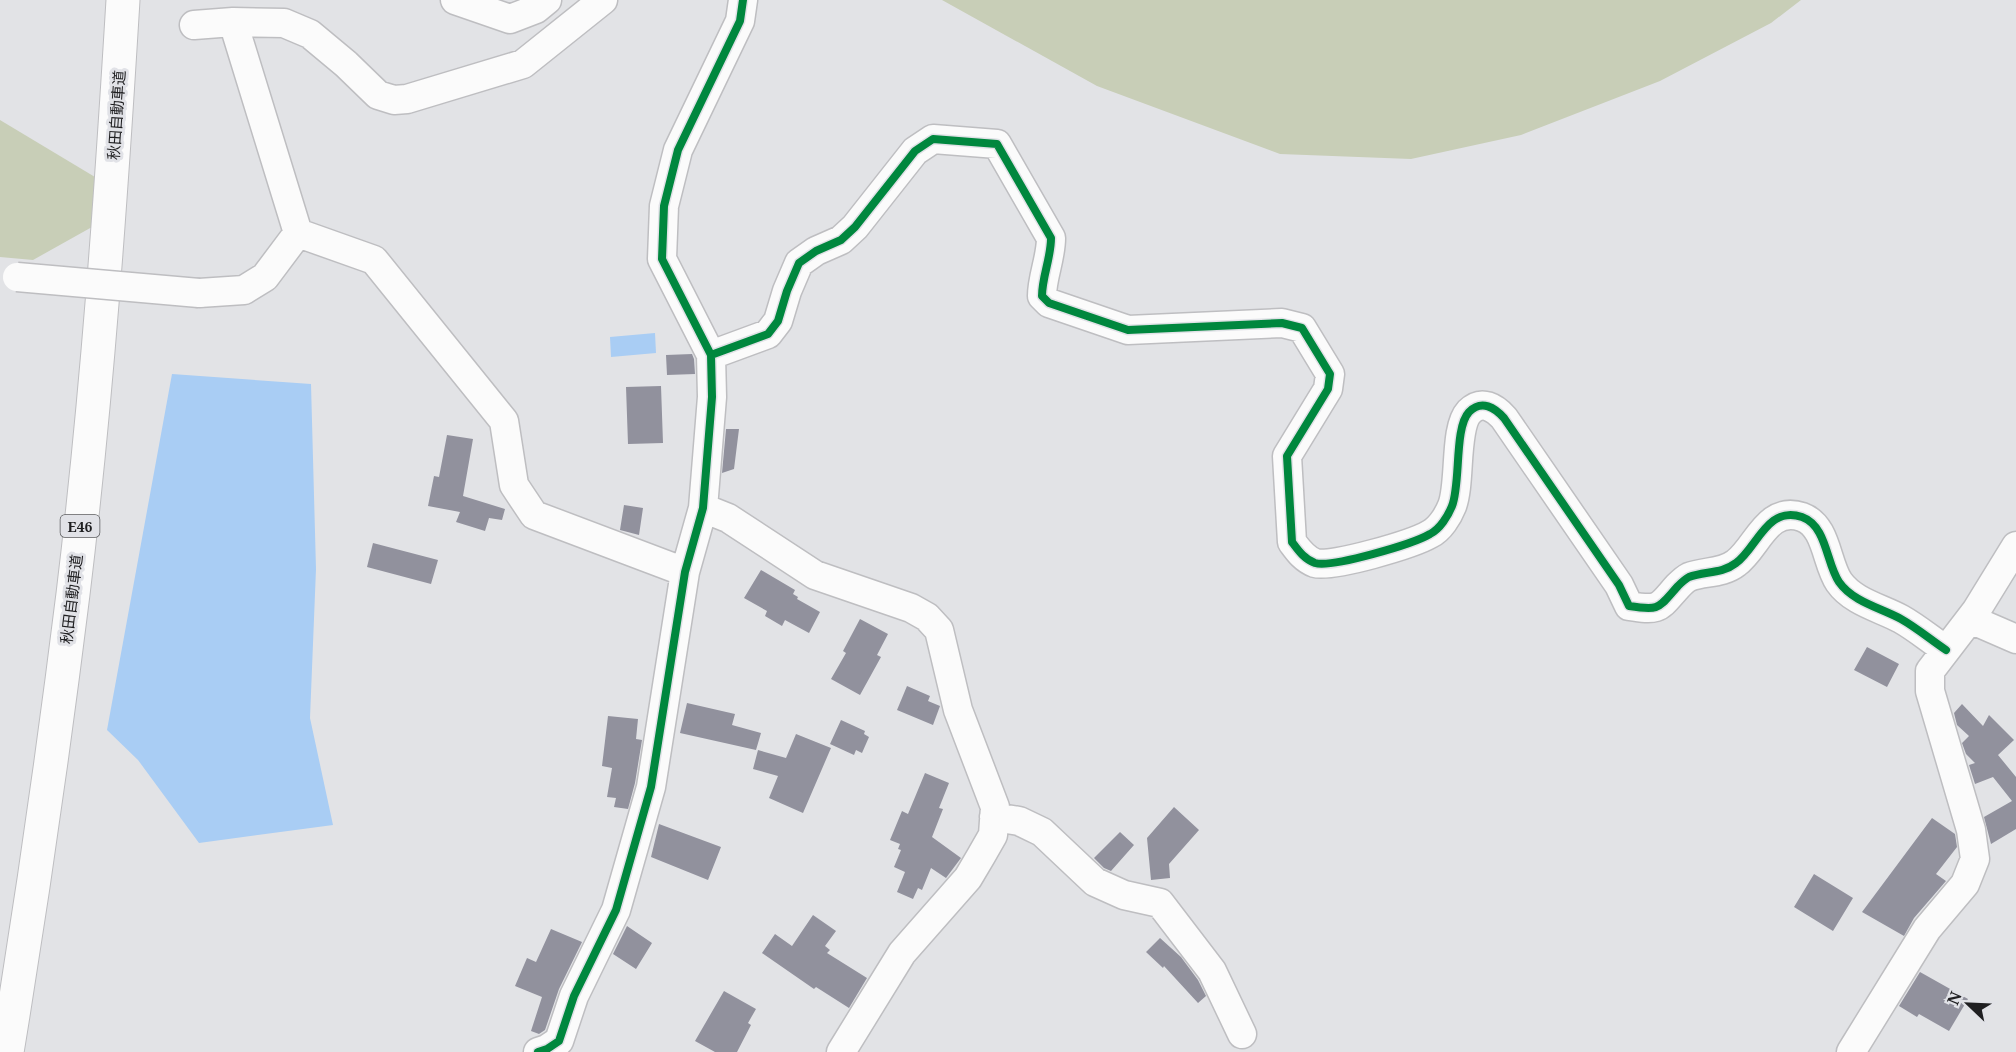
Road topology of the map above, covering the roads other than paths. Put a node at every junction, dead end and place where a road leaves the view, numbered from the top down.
1 (123, 0) edge
2 (455, 0) edge
3 (547, 0) edge
4 (603, 0) edge
5 (743, 0) edge
6 (233, 22) junction
7 (194, 25) dead end
8 (298, 233) junction
9 (8, 276) edge
10 (711, 355) junction
11 (703, 508) junction
12 (2016, 546) edge
13 (685, 572) junction
14 (1970, 619) junction
15 (2016, 639) edge
16 (1946, 650) junction
17 (994, 817) junction
18 (1242, 1034) dead end
19 (7, 1050) edge
20 (538, 1052) edge
21 (841, 1052) edge
22 (1851, 1052) edge

1 - 19 highway, 秋田自動車道 / E46
2 - 3 street
4 - 6 street
5 - 10 street
6 - 7 street
6 - 8 street
8 - 9 street, bridge
8 - 13 street
10 - 11 street
10 - 16 street
11 - 13 street
11 - 17 street
12 - 14 street
13 - 20 street
14 - 15 street
14 - 16 street
16 - 22 street
17 - 18 street
17 - 21 street

